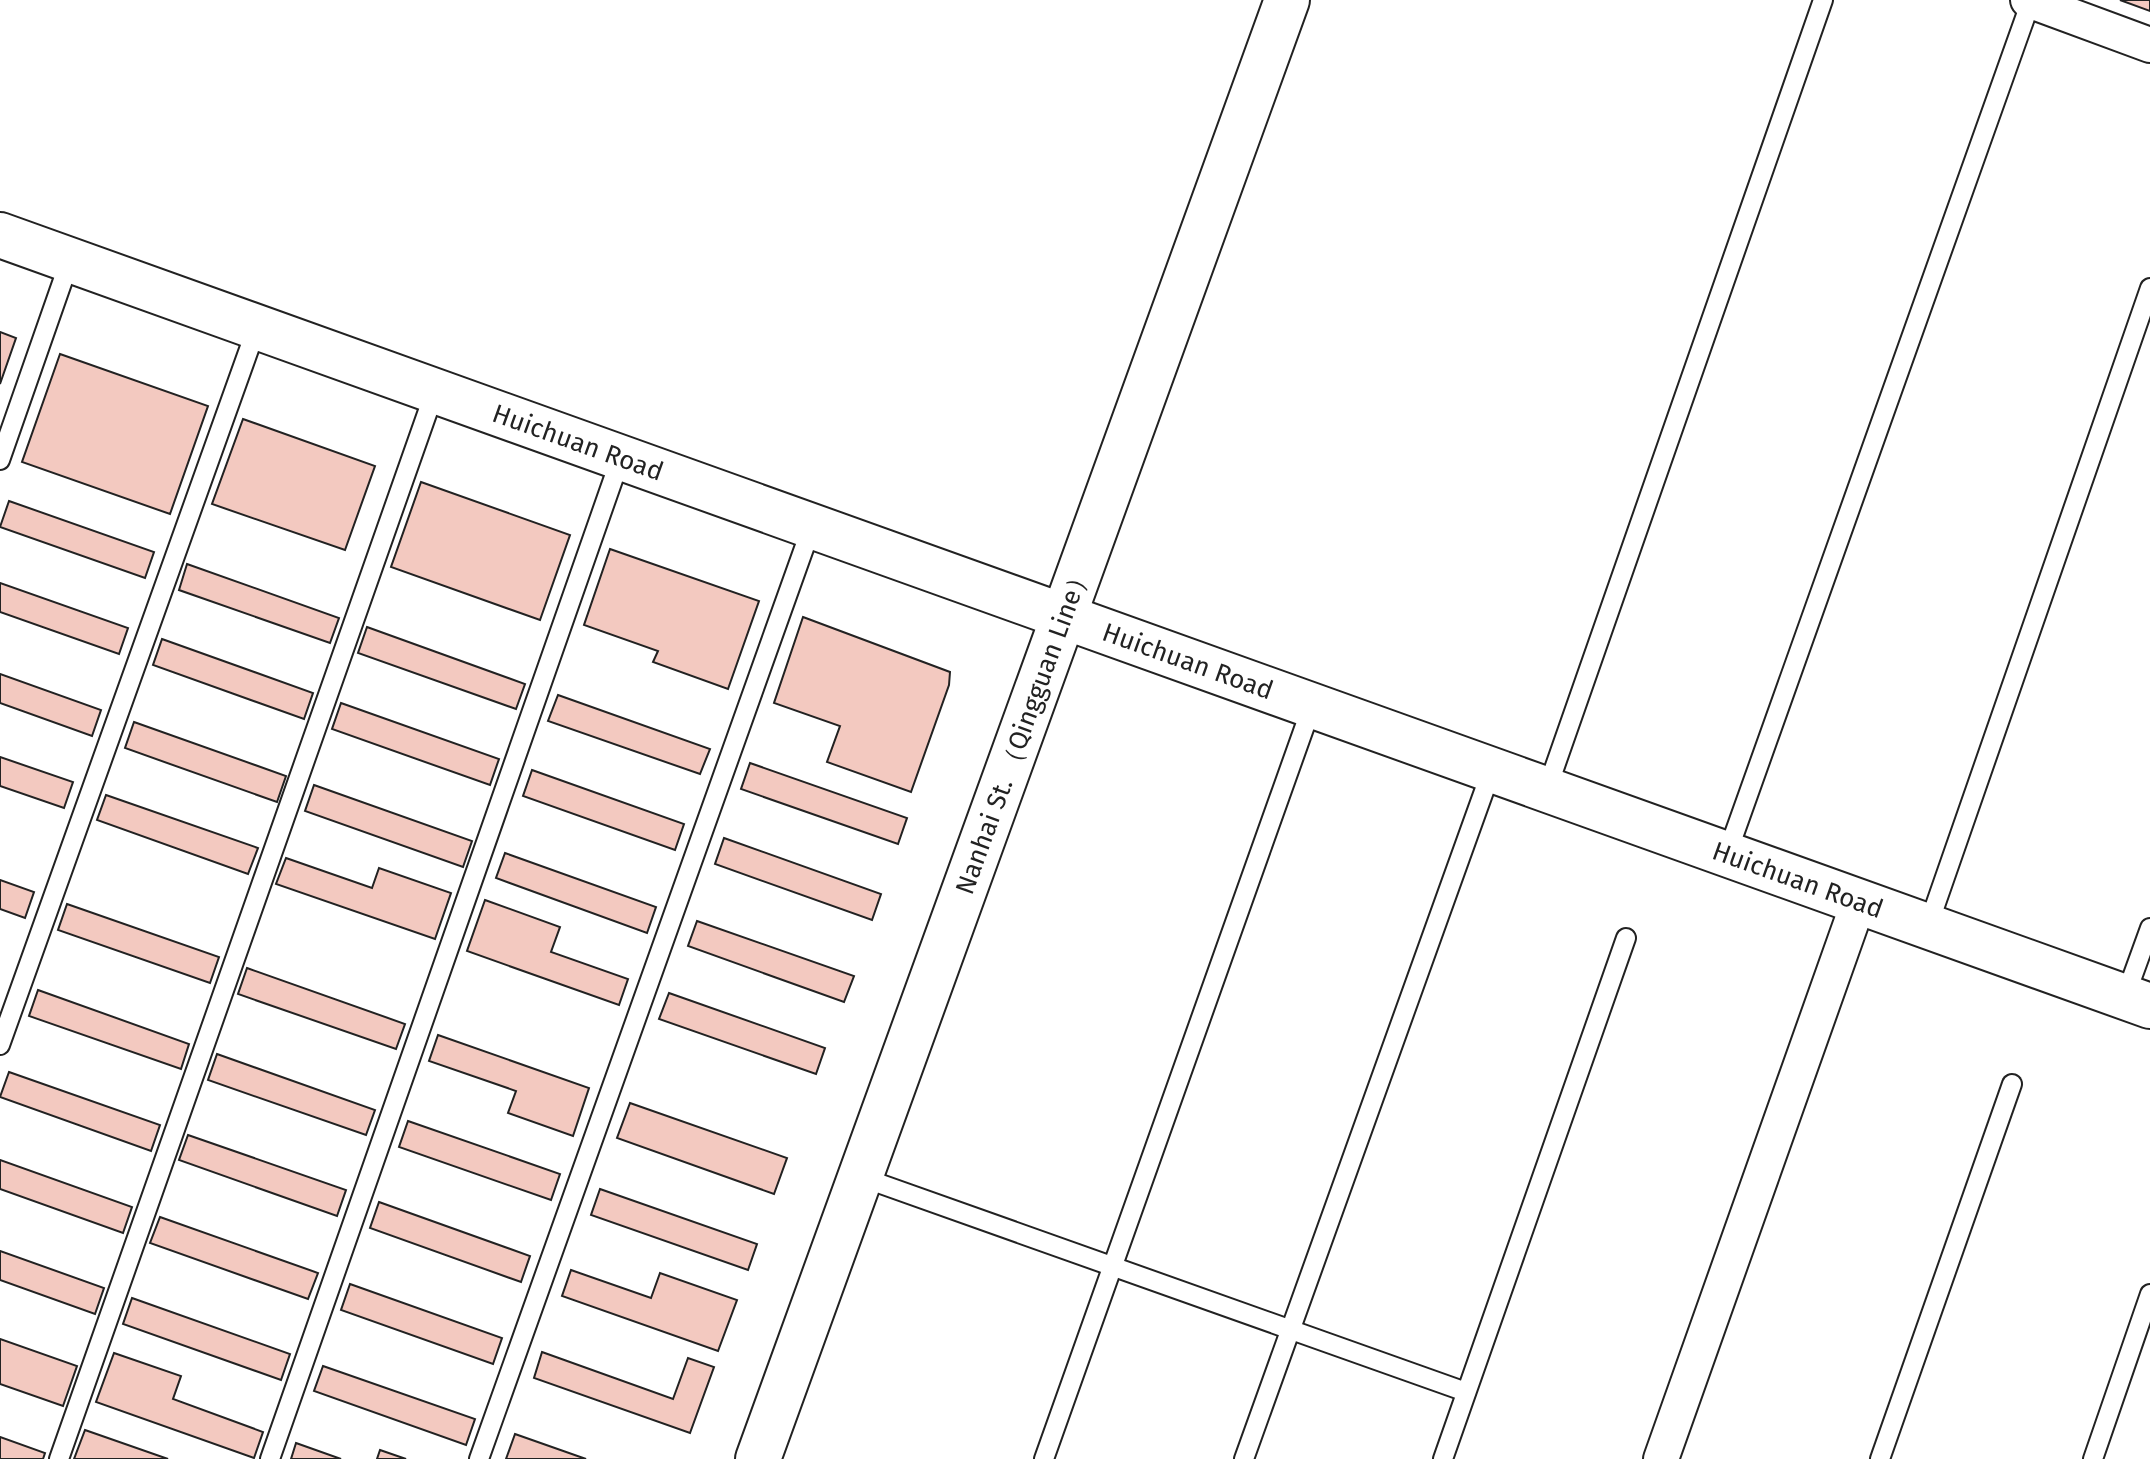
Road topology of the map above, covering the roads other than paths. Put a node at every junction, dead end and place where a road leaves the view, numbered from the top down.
1 (1287, 0) edge
2 (1823, 0) edge
3 (2030, 0) edge
4 (2150, 45) edge
5 (0, 235) edge
6 (70, 260) junction
7 (2150, 288) edge
8 (257, 327) junction
9 (435, 391) junction
10 (621, 457) junction
11 (0, 460) edge
12 (812, 526) junction
13 (1065, 616) junction
14 (1312, 706) junction
15 (1492, 769) junction
16 (1547, 789) junction
17 (1727, 854) junction
18 (1859, 901) junction
19 (1928, 926) junction
20 (2150, 928) edge
21 (1626, 938) dead end
22 (2138, 1001) edge
23 (0, 1045) edge
24 (2012, 1084) dead end
25 (861, 1177) junction
26 (1113, 1267) junction
27 (2150, 1294) edge
28 (1290, 1330) junction
29 (1466, 1392) junction
30 (59, 1459) edge
31 (270, 1459) edge
32 (479, 1459) edge
33 (758, 1459) edge
34 (1044, 1459) edge
35 (1244, 1459) edge
36 (1443, 1459) edge
37 (1661, 1459) edge
38 (1880, 1459) edge
39 (2093, 1459) edge

1 - 13 street, Nanhai St. （Qingguan Line）
2 - 16 lane
3 - 4 street
3 - 17 lane
5 - 6 street, Huichuan Road
6 - 8 street, Huichuan Road
6 - 11 lane
7 - 19 lane
8 - 9 street, Huichuan Road
8 - 23 lane
9 - 10 street, Huichuan Road
9 - 30 lane
10 - 12 street, Huichuan Road
10 - 31 lane
12 - 13 street, Huichuan Road
12 - 32 lane
13 - 14 street, Huichuan Road
13 - 25 street, Nanhai St. （Qingguan Line）
14 - 15 street, Huichuan Road
14 - 26 lane
15 - 16 street, Huichuan Road
15 - 28 lane
16 - 17 street, Huichuan Road
17 - 18 street, Huichuan Road
18 - 19 street, Huichuan Road
18 - 37 street
19 - 22 street, Huichuan Road
20 - 22 lane
21 - 29 lane
24 - 38 lane
25 - 26 lane
25 - 33 street, Nanhai St. （Qingguan Line）
26 - 28 lane
26 - 34 lane
27 - 39 lane
28 - 29 lane
28 - 35 lane
29 - 36 lane

